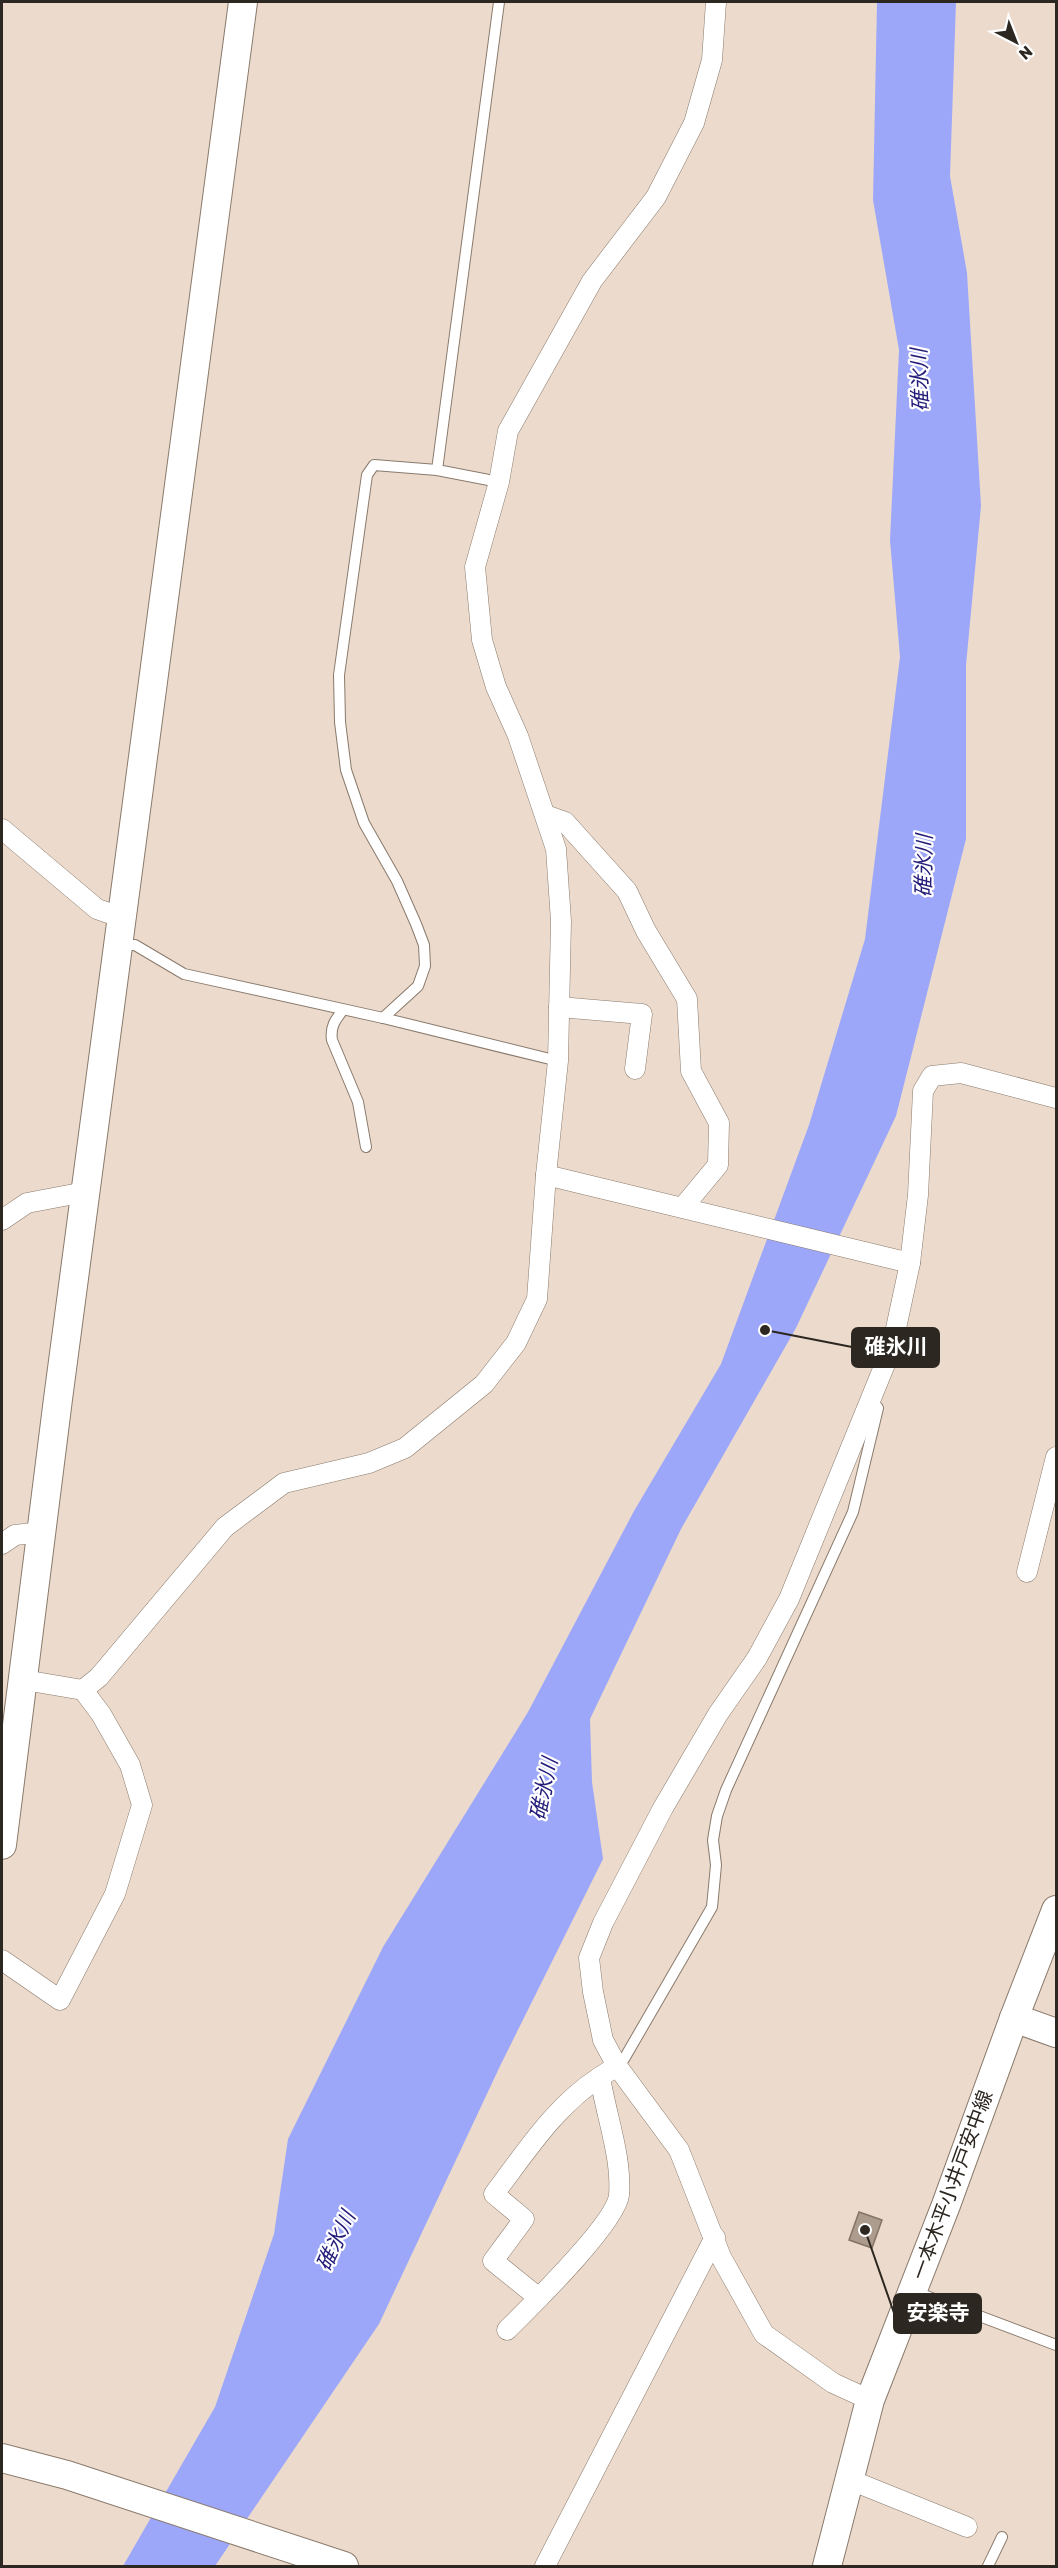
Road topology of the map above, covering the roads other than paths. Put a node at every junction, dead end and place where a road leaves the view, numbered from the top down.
1 (243, 2) edge
2 (499, 2) edge
3 (716, 2) edge
4 (437, 470) junction
5 (499, 482) junction
6 (544, 815) junction
7 (2, 829) edge
8 (121, 932) junction
9 (559, 1007) junction
10 (343, 1010) junction
11 (383, 1018) junction
12 (558, 1061) junction
13 (635, 1069) dead end
14 (1056, 1098) edge
15 (366, 1147) dead end
16 (546, 1175) junction
17 (85, 1191) junction
18 (689, 1208) junction
19 (2, 1220) edge
20 (903, 1262) junction
21 (872, 1400) junction
22 (1056, 1457) edge
23 (42, 1532) junction
24 (2, 1544) edge
25 (1027, 1572) dead end
26 (24, 1680) junction
27 (83, 1689) junction
28 (2, 1845) edge
29 (1056, 1910) edge
30 (2, 1960) edge
31 (1014, 2018) junction
32 (1056, 2033) edge
33 (608, 2071) junction
34 (715, 2237) junction
35 (913, 2291) junction
36 (539, 2298) junction
37 (507, 2330) dead end
38 (1056, 2344) edge
39 (870, 2400) junction
40 (2, 2458) edge
41 (848, 2479) junction
42 (966, 2527) dead end
43 (1002, 2537) dead end
44 (344, 2566) edge
45 (545, 2566) edge
46 (826, 2566) edge
47 (988, 2566) edge

1 - 8 street
2 - 4 lane
3 - 5 street
4 - 5 lane
4 - 11 lane
5 - 6 street
6 - 9 street
6 - 18 street
7 - 8 street
8 - 10 lane
8 - 17 street
9 - 12 street
9 - 13 street
10 - 11 lane
10 - 15 lane
11 - 12 lane
12 - 16 street
14 - 20 street
16 - 18 street
16 - 27 street
17 - 19 street
17 - 23 street
18 - 20 street
20 - 21 street
21 - 33 lane
21 - 33 street
22 - 25 street
23 - 24 street
23 - 26 street
26 - 27 street
26 - 28 street
27 - 30 street
29 - 31 street, 一本木平小井戸安中線
31 - 32 street
31 - 35 street, 一本木平小井戸安中線
33 - 34 street
33 - 36 street
33 - 36 street
34 - 39 street
34 - 45 street
35 - 38 lane
35 - 39 street, 一本木平小井戸安中線
36 - 37 street
39 - 41 street, 一本木平小井戸安中線
40 - 44 street
41 - 42 street
41 - 46 street, 一本木平小井戸安中線
43 - 47 lane

